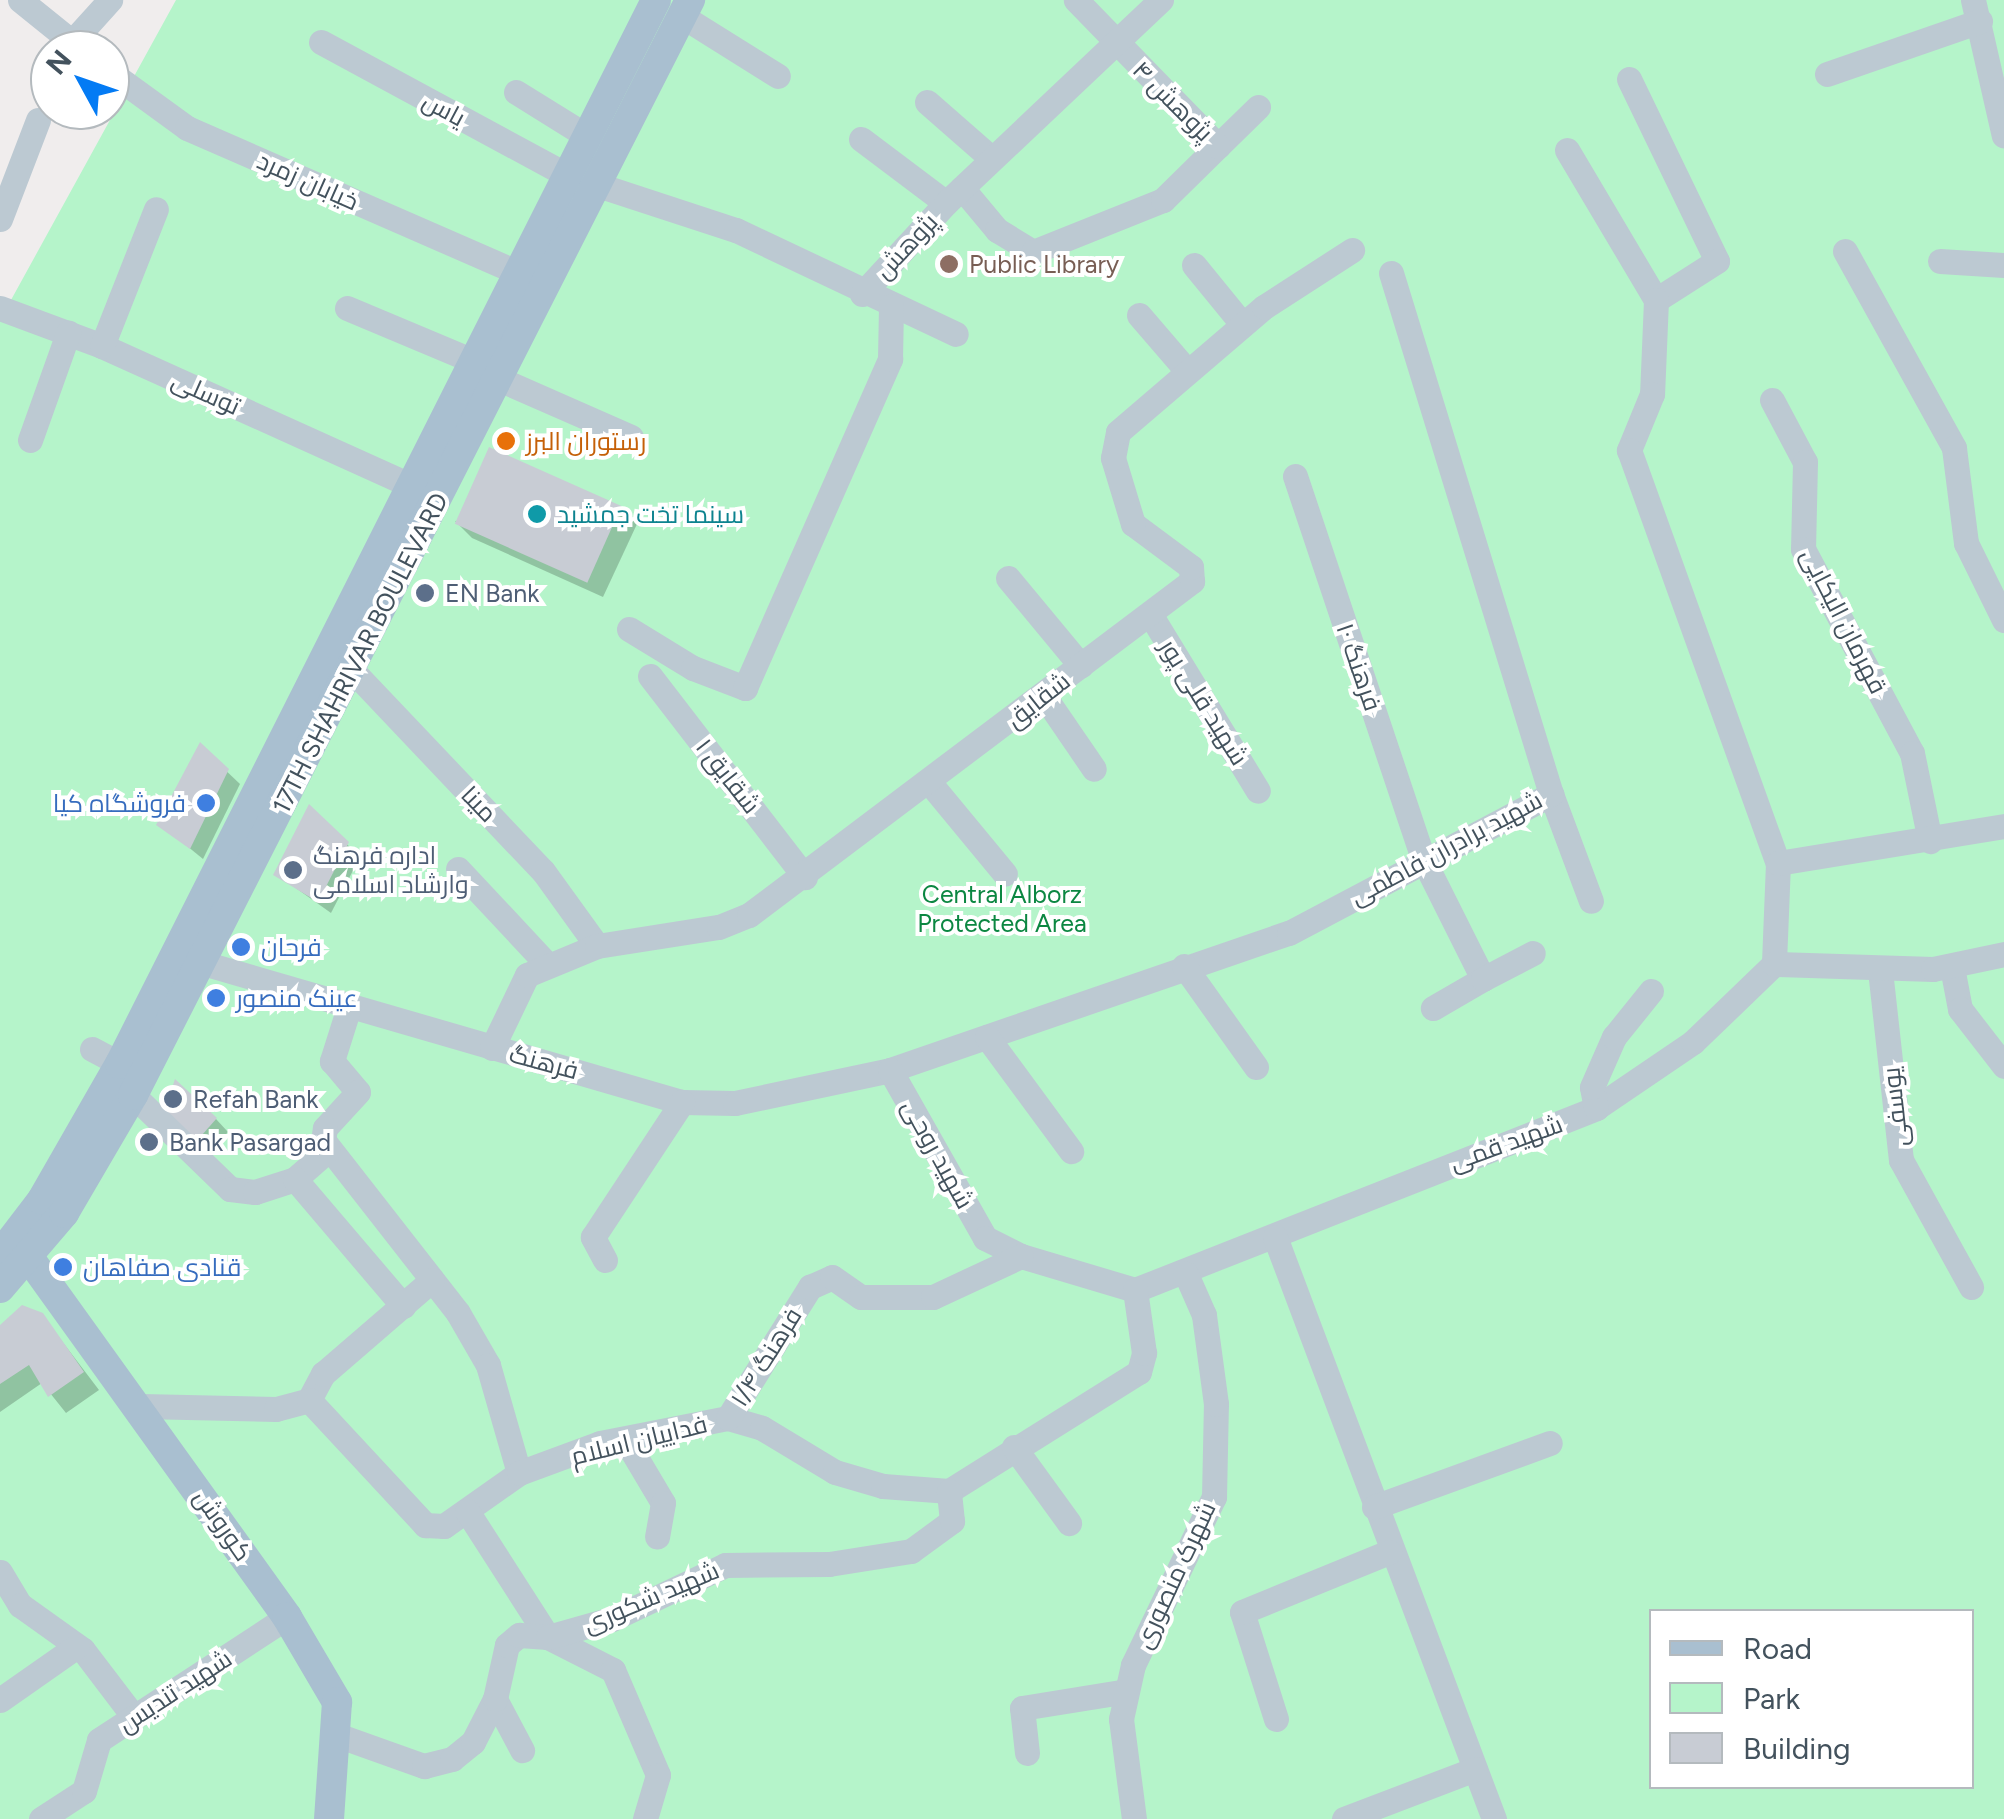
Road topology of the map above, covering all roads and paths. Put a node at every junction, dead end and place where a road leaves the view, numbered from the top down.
1 (20, 0) edge
2 (110, 0) edge
3 (1076, 0) edge
4 (1161, 0) edge
5 (662, 6) edge
6 (1977, 10) edge
7 (57, 30) edge
8 (88, 30) edge
9 (321, 42) dead end
10 (1113, 42) junction
11 (1827, 74) dead end
12 (778, 76) dead end
13 (1629, 79) dead end
14 (130, 87) edge
15 (516, 92) dead end
16 (927, 102) dead end
17 (1258, 107) dead end
18 (2003, 107) edge
19 (34, 130) edge
20 (587, 136) junction
21 (2004, 136) edge
22 (861, 139) dead end
23 (1218, 146) junction
24 (1567, 150) dead end
25 (992, 158) junction
26 (567, 175) junction
27 (598, 185) junction
28 (954, 195) junction
29 (156, 209) dead end
30 (0, 219) edge
31 (1352, 250) dead end
32 (1845, 251) dead end
33 (1940, 261) dead end
34 (1194, 265) dead end
35 (2004, 265) edge
36 (517, 272) junction
37 (1391, 273) dead end
38 (862, 294) junction
39 (1656, 300) junction
40 (891, 306) junction
41 (0, 308) edge
42 (347, 308) dead end
43 (1139, 315) dead end
44 (1243, 324) junction
45 (68, 333) junction
46 (956, 334) dead end
47 (102, 346) junction
48 (473, 361) junction
49 (1188, 372) junction
50 (498, 379) junction
51 (1772, 400) dead end
52 (631, 437) dead end
53 (30, 440) dead end
54 (1295, 476) dead end
55 (410, 485) junction
56 (1008, 578) dead end
57 (1150, 614) junction
58 (2004, 620) edge
59 (629, 629) dead end
60 (1082, 666) junction
61 (352, 670) junction
62 (650, 676) dead end
63 (1044, 696) junction
64 (1094, 769) dead end
65 (930, 782) junction
66 (1258, 790) dead end
67 (1550, 794) junction
68 (2004, 826) edge
69 (1930, 841) junction
70 (1423, 859) junction
71 (1778, 863) junction
72 (458, 869) dead end
73 (1005, 874) dead end
74 (805, 877) junction
75 (1591, 901) dead end
76 (597, 946) junction
77 (1534, 953) dead end
78 (2004, 954) edge
79 (203, 963) junction
80 (547, 964) junction
81 (1774, 964) junction
82 (1184, 966) junction
83 (1952, 966) junction
84 (1880, 970) junction
85 (1483, 979) junction
86 (1652, 991) dead end
87 (349, 1007) junction
88 (1433, 1008) dead end
89 (987, 1037) junction
90 (492, 1048) junction
91 (92, 1049) dead end
92 (2004, 1066) edge
93 (1256, 1068) dead end
94 (890, 1070) junction
95 (132, 1079) junction
96 (682, 1102) junction
97 (1596, 1108) junction
98 (327, 1151) junction
99 (1071, 1151) dead end
100 (295, 1179) junction
101 (1275, 1238) junction
102 (1021, 1256) junction
103 (15, 1257) edge
104 (605, 1260) dead end
105 (1186, 1274) junction
106 (432, 1280) junction
107 (1971, 1287) dead end
108 (0, 1288) edge
109 (1136, 1290) junction
110 (403, 1306) junction
111 (308, 1400) junction
112 (140, 1406) junction
113 (728, 1418) junction
114 (625, 1439) junction
115 (1550, 1443) dead end
116 (1014, 1448) junction
117 (519, 1474) junction
118 (949, 1490) junction
119 (1374, 1508) junction
120 (467, 1511) junction
121 (1069, 1523) dead end
122 (657, 1536) dead end
123 (1389, 1552) junction
124 (0, 1572) edge
125 (287, 1618) junction
126 (548, 1638) junction
127 (77, 1646) junction
128 (1127, 1690) junction
129 (0, 1700) edge
130 (495, 1700) junction
131 (134, 1717) junction
132 (1276, 1719) dead end
133 (334, 1734) junction
134 (522, 1750) dead end
135 (1027, 1752) dead end
136 (1474, 1769) junction
137 (41, 1819) edge
138 (329, 1819) edge
139 (645, 1819) edge
140 (1134, 1819) edge
141 (1344, 1819) edge
142 (1494, 1819) edge

1 - 7 street
2 - 8 street
3 - 10 street, پژوهش ۴
4 - 10 street, پژوهش
5 - 12 street
5 - 20 main road, 17TH SHAHRIVAR BOULEVARD
5 - 27 main road, 17TH SHAHRIVAR BOULEVARD
6 - 11 street
6 - 18 street
9 - 26 street, یاس
10 - 23 street, پژوهش ۴
10 - 25 street, پژوهش
13 - 39 street
14 - 36 street, خیابان زمرد
15 - 20 street
16 - 25 street
17 - 23 street
18 - 21 street
19 - 30 street
20 - 26 main road, 17TH SHAHRIVAR BOULEVARD
22 - 28 street
23 - 28 street, پژوهش ۴
24 - 39 street
25 - 28 street, پژوهش
26 - 36 main road, 17TH SHAHRIVAR BOULEVARD
27 - 38 street, پژوهش
27 - 50 main road, 17TH SHAHRIVAR BOULEVARD
28 - 38 street, پژوهش
29 - 47 street
31 - 44 street, شقایق
32 - 58 street
33 - 35 street
34 - 44 street
36 - 48 main road, 17TH SHAHRIVAR BOULEVARD
37 - 67 street, شهید برادران فاطمی
38 - 40 street
39 - 71 street
40 - 46 street
40 - 59 street
41 - 45 street, توسلی
42 - 48 street
43 - 49 street
44 - 49 street, شقایق
45 - 47 street, توسلی
45 - 53 street
47 - 55 street, توسلی
48 - 55 main road, 17TH SHAHRIVAR BOULEVARD
49 - 57 street, شقایق
50 - 52 street
50 - 61 main road, 17TH SHAHRIVAR BOULEVARD
51 - 69 street, قهرمان الیکایی
54 - 70 street, فرهنگ ۱۰
55 - 95 main road, 17TH SHAHRIVAR BOULEVARD
56 - 60 street
57 - 60 street, شقایق
57 - 66 street, شهید قلی پور
60 - 63 street, شقایق
61 - 76 street, مینا
61 - 79 main road, 17TH SHAHRIVAR BOULEVARD
62 - 74 street, شقایق ۱
63 - 64 street
63 - 65 street, شقایق
65 - 73 street
65 - 74 street, شقایق
67 - 70 street, شهید برادران فاطمی
67 - 75 street
68 - 69 street
69 - 71 street
70 - 82 street, شهید برادران فاطمی
70 - 85 street, فرهنگ ۱۰
71 - 81 street
72 - 80 street
74 - 76 street, شقایق
76 - 80 street, شقایق
77 - 85 street
78 - 83 street
79 - 87 street, فرهنگ
79 - 95 main road, 17TH SHAHRIVAR BOULEVARD
80 - 90 street, شقایق
81 - 84 street
81 - 97 street, شهید قمی
82 - 89 street, شهید برادران فاطمی
82 - 93 street
83 - 84 street
83 - 92 street
84 - 107 street, یوسفی
85 - 88 street
86 - 97 street
87 - 90 street, فرهنگ
87 - 98 street
89 - 94 street, شهید برادران فاطمی
89 - 99 street
90 - 96 street, فرهنگ
91 - 95 street
94 - 96 street, فرهنگ
94 - 102 street, شهید روحی
95 - 100 street
95 - 103 main road, 17TH SHAHRIVAR BOULEVARD
96 - 104 street
97 - 101 street, شهید قمی
98 - 100 street
98 - 106 street
100 - 110 street
101 - 105 street, شهید قمی
101 - 119 street
102 - 109 street
102 - 113 street, فرهنگ ۱/۴
103 - 108 main road, 17TH SHAHRIVAR BOULEVARD
103 - 112 main road, کوروش
105 - 109 street, شهید قمی
105 - 128 street, شهرک منصوری
106 - 110 street
106 - 117 street
109 - 116 street
110 - 111 street
111 - 112 street
111 - 120 street, فداییان اسلام
112 - 125 main road, کوروش
113 - 114 street, فداییان اسلام
113 - 118 street, فداییان اسلام
114 - 117 street, فداییان اسلام
114 - 122 street
115 - 119 street
116 - 118 street
116 - 121 street
117 - 120 street, فداییان اسلام
118 - 126 street, شهید شکوری
119 - 123 street
120 - 126 street
123 - 132 street
123 - 136 street
124 - 127 street
125 - 131 street, شهید تندیس
125 - 133 main road, کوروش
126 - 130 street, شهید شکوری
126 - 139 street
127 - 129 street
127 - 131 street
128 - 135 street
128 - 140 street, شهرک منصوری
130 - 133 street, شهید شکوری
130 - 134 street
131 - 137 street, شهید تندیس
133 - 138 main road, کوروش
136 - 141 street
136 - 142 street

